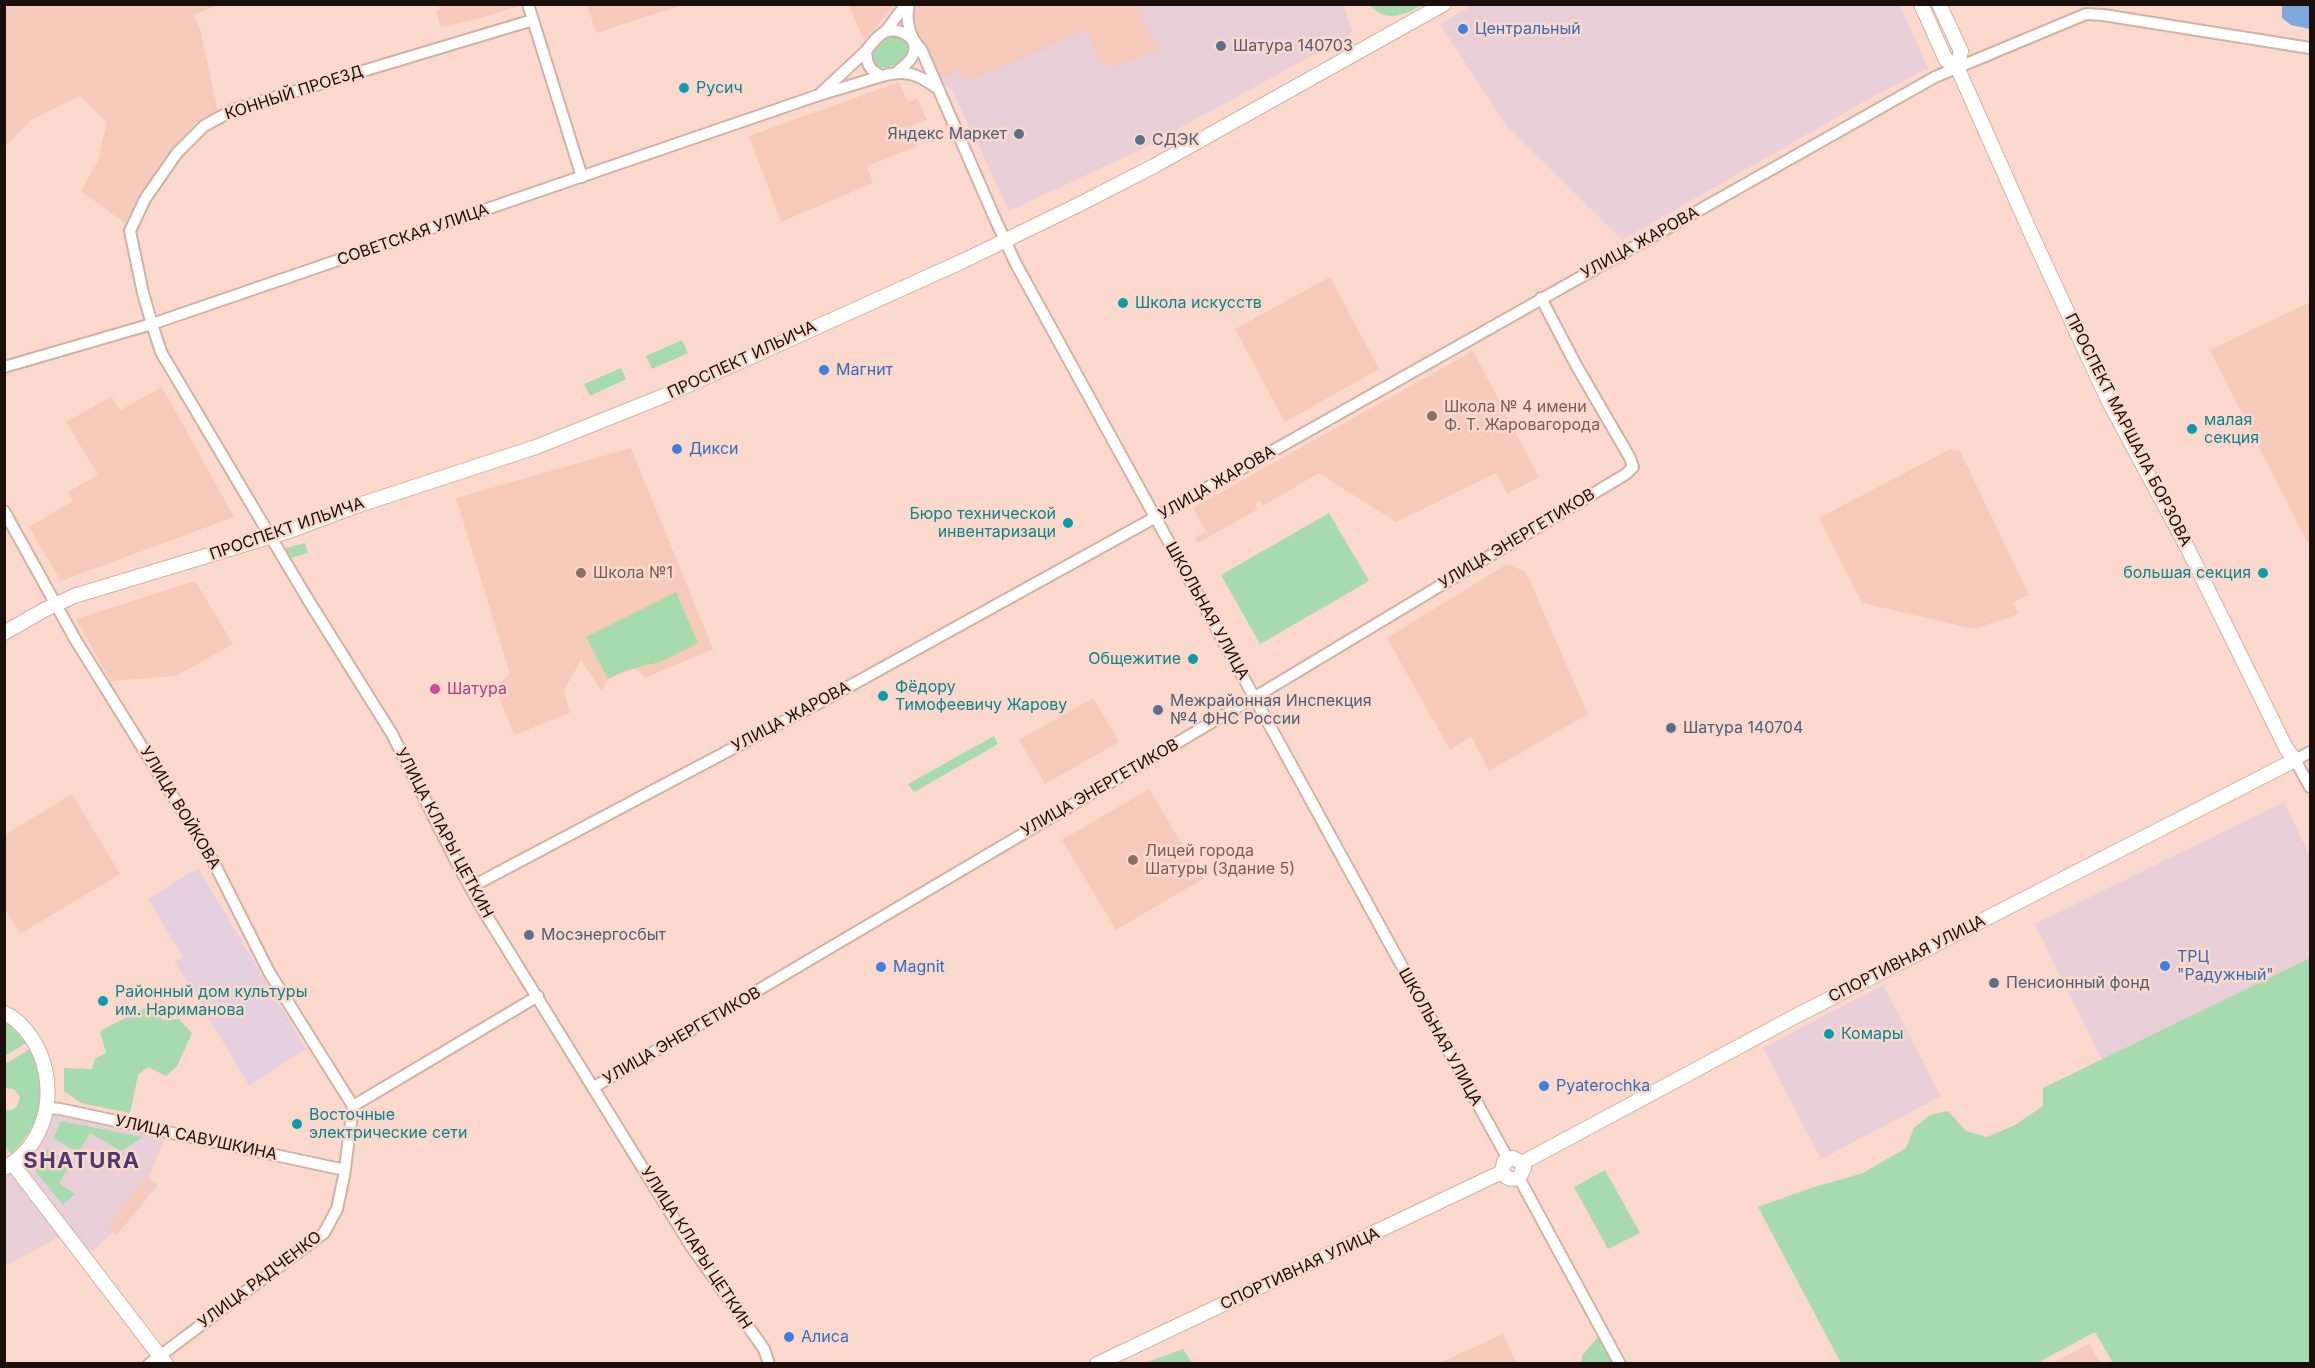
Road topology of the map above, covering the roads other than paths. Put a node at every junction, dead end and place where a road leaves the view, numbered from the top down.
1 (528, 4) edge
2 (907, 4) edge
3 (1444, 4) edge
4 (1921, 4) edge
5 (1939, 4) edge
6 (533, 20) junction
7 (886, 31) junction
8 (912, 39) junction
9 (2310, 48) edge
10 (866, 51) junction
11 (1957, 67) junction
12 (897, 72) junction
13 (882, 76) junction
14 (937, 88) junction
15 (819, 95) junction
16 (582, 177) junction
17 (1005, 241) junction
18 (1542, 298) junction
19 (152, 324) junction
20 (4, 367) edge
21 (4, 511) edge
22 (1155, 518) junction
23 (271, 537) junction
24 (56, 604) junction
25 (4, 633) edge
26 (1256, 697) junction
27 (2310, 752) edge
28 (2295, 760) junction
29 (2310, 788) edge
30 (471, 887) junction
31 (538, 996) junction
32 (4, 1013) edge
33 (594, 1087) junction
34 (353, 1106) junction
35 (48, 1108) junction
36 (1508, 1159) junction
37 (1522, 1163) junction
38 (8, 1165) edge
39 (345, 1170) junction
40 (1502, 1172) junction
41 (1519, 1178) junction
42 (158, 1361) edge
43 (769, 1364) edge
44 (1097, 1364) edge
45 (1620, 1364) edge

1 - 6 street
2 - 7 street
2 - 8 street
3 - 17 street, ПРОСПЕКТ ИЛЬИЧА
4 - 11 street, ПРОСПЕКТ МАРШАЛА БОРЗОВА
5 - 11 street, ПРОСПЕКТ МАРШАЛА БОРЗОВА
6 - 16 street
6 - 19 street, КОННЫЙ ПРОЕЗД
7 - 8 street
7 - 10 street
8 - 12 street
8 - 14 street, ШКОЛЬНАЯ УЛИЦА
9 - 11 street, УЛИЦА ЖАРОВА
10 - 13 street
10 - 15 street, СОВЕТСКАЯ УЛИЦА
11 - 18 street, УЛИЦА ЖАРОВА
11 - 28 street, ПРОСПЕКТ МАРШАЛА БОРЗОВА
12 - 13 street
12 - 14 street
13 - 15 street, СОВЕТСКАЯ УЛИЦА
14 - 17 street, ШКОЛЬНАЯ УЛИЦА
15 - 16 street, СОВЕТСКАЯ УЛИЦА
16 - 19 street, СОВЕТСКАЯ УЛИЦА
17 - 22 street, ШКОЛЬНАЯ УЛИЦА
17 - 23 street, ПРОСПЕКТ ИЛЬИЧА
18 - 22 street, УЛИЦА ЖАРОВА
18 - 26 street, УЛИЦА ЭНЕРГЕТИКОВ
19 - 20 street, СОВЕТСКАЯ УЛИЦА
19 - 23 street, УЛИЦА КЛАРЫ ЦЕТКИН
21 - 24 street, УЛИЦА ВОЙКОВА
22 - 26 street, ШКОЛЬНАЯ УЛИЦА
22 - 30 street, УЛИЦА ЖАРОВА
23 - 24 street, ПРОСПЕКТ ИЛЬИЧА
23 - 30 street, УЛИЦА КЛАРЫ ЦЕТКИН
24 - 25 street, ПРОСПЕКТ ИЛЬИЧА
24 - 34 street, УЛИЦА ВОЙКОВА
26 - 33 street, УЛИЦА ЭНЕРГЕТИКОВ
26 - 36 street, ШКОЛЬНАЯ УЛИЦА
27 - 28 street
28 - 29 street, ПРОСПЕКТ МАРШАЛА БОРЗОВА
28 - 37 street, СПОРТИВНАЯ УЛИЦА
30 - 31 street, УЛИЦА КЛАРЫ ЦЕТКИН
31 - 33 street, УЛИЦА КЛАРЫ ЦЕТКИН
31 - 34 street
32 - 35 street
33 - 43 street, УЛИЦА КЛАРЫ ЦЕТКИН
34 - 39 street, УЛИЦА РАДЧЕНКО
35 - 38 street
35 - 39 street, УЛИЦА САВУШКИНА
36 - 37 street
36 - 40 street
37 - 41 street
38 - 42 street
39 - 42 street, УЛИЦА РАДЧЕНКО
40 - 41 street
40 - 44 street, СПОРТИВНАЯ УЛИЦА
41 - 45 street

